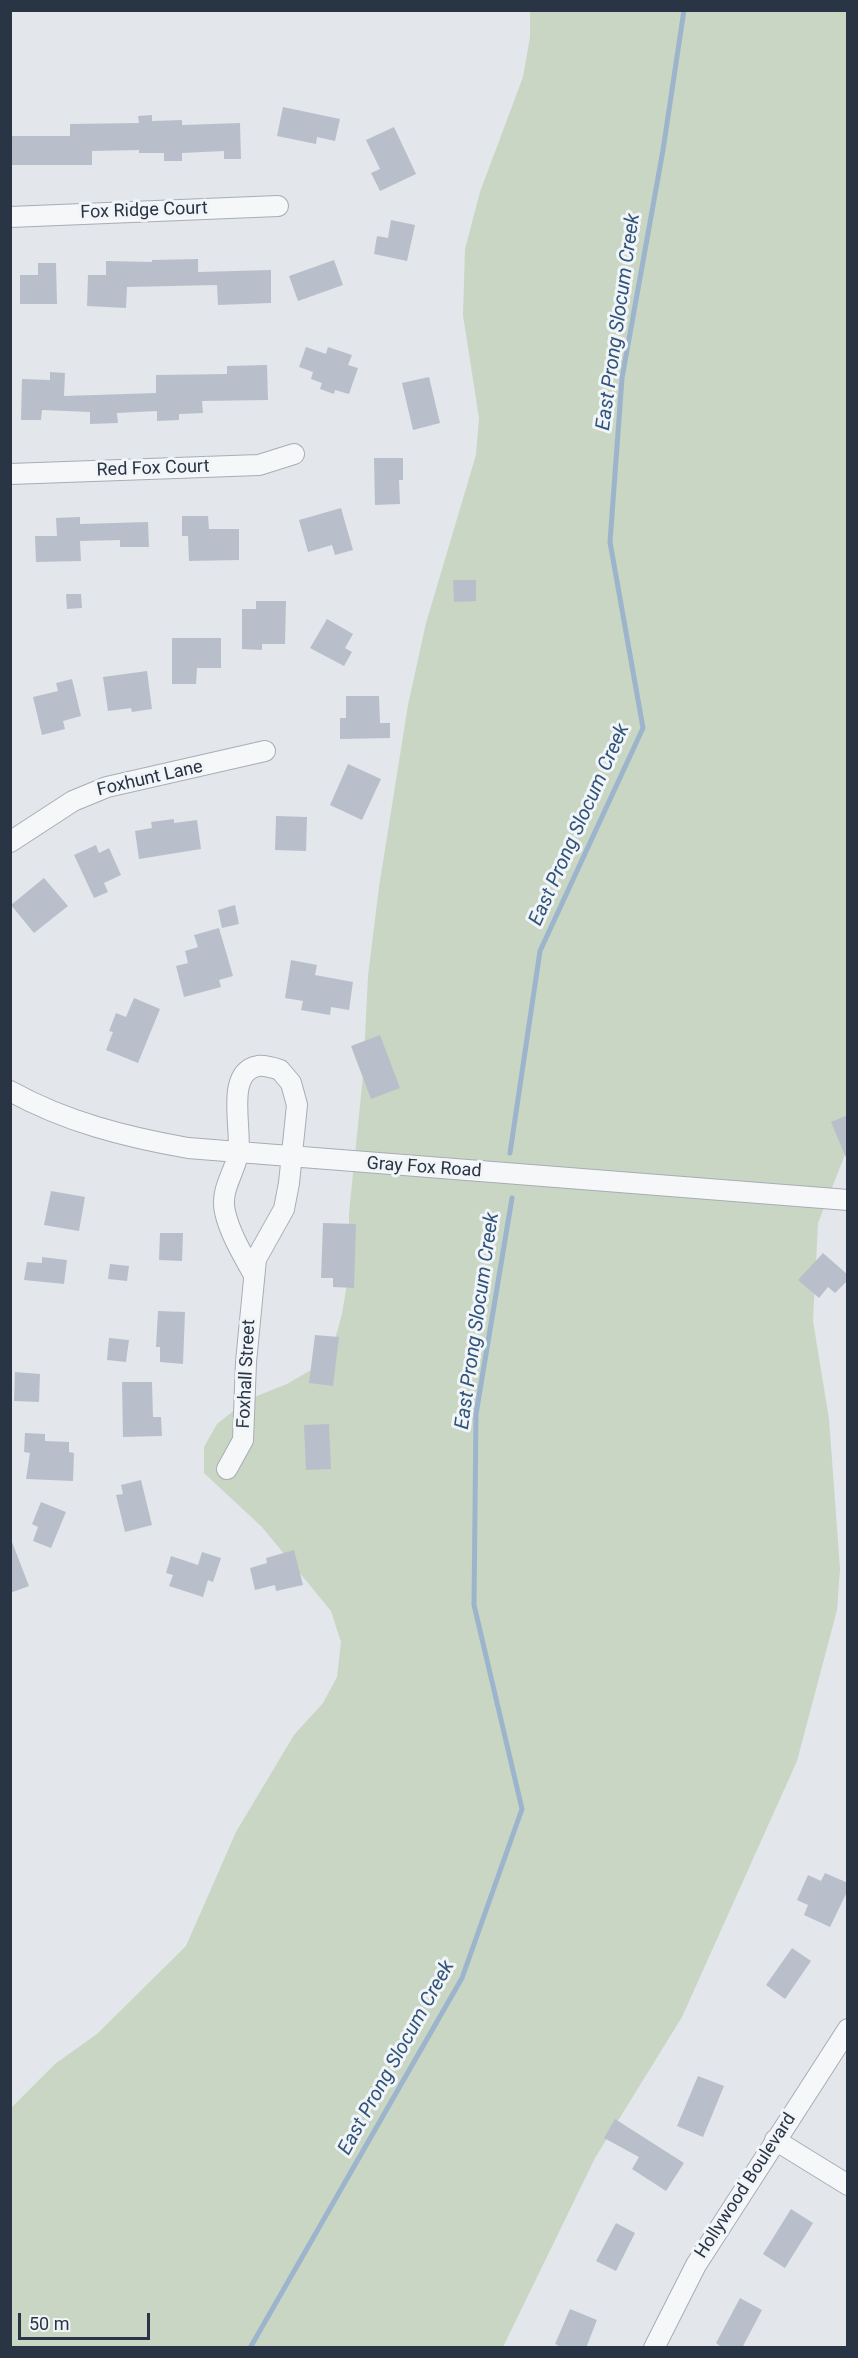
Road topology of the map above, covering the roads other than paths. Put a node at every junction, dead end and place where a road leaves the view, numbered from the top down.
1 (278, 206) dead end
2 (10, 217) edge
3 (294, 454) dead end
4 (10, 474) edge
5 (265, 751) dead end
6 (10, 842) edge
7 (10, 1091) edge
8 (238, 1153) junction
9 (291, 1158) junction
10 (848, 1200) edge
11 (254, 1275) junction
12 (226, 1469) dead end
13 (848, 2029) edge
14 (775, 2140) junction
15 (848, 2185) edge
16 (654, 2348) edge

1 - 2 street, Fox Ridge Court
3 - 4 street, Red Fox Court
5 - 6 street, Foxhunt Lane
7 - 8 street, Gray Fox Road
8 - 9 street, Gray Fox Road
8 - 9 street, Foxhall Street
8 - 11 street, Foxhall Street
9 - 10 street, Gray Fox Road
9 - 11 street, Foxhall Street
11 - 12 street, Foxhall Street
13 - 14 street, Hollywood Boulevard
14 - 15 street
14 - 16 street, Hollywood Boulevard

